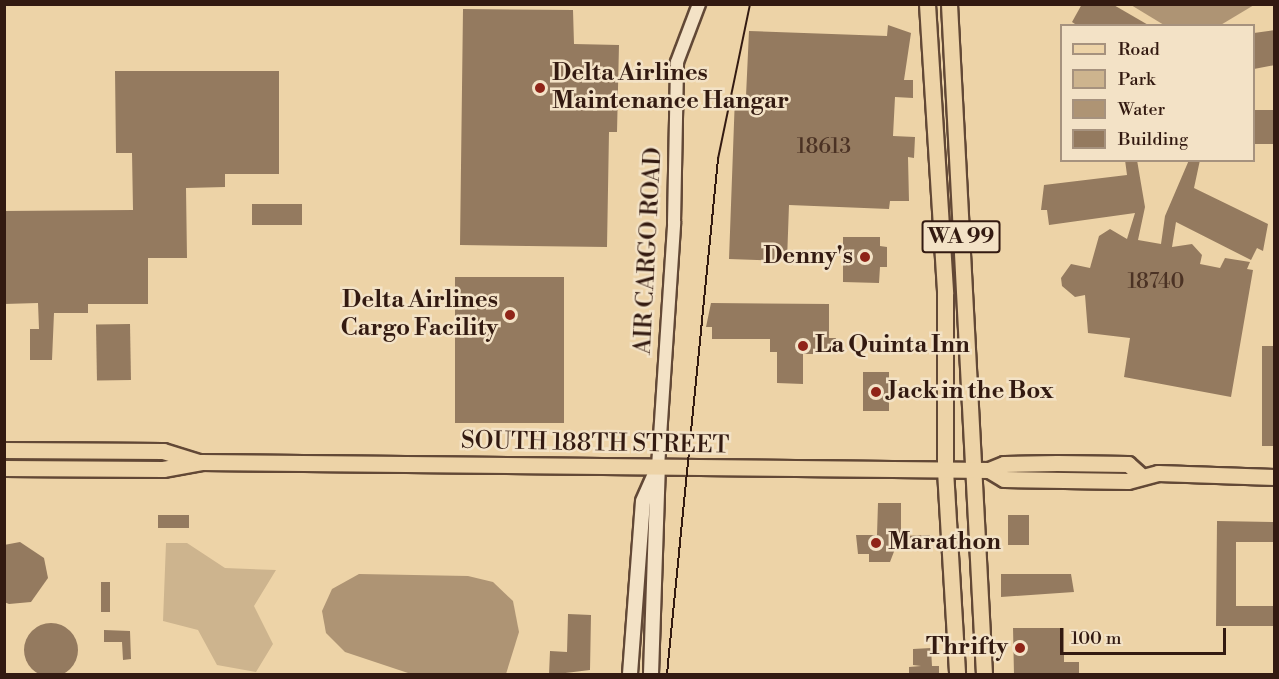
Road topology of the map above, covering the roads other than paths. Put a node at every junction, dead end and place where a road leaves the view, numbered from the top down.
1 (699, 4) edge
2 (927, 4) edge
3 (949, 4) edge
4 (4, 450) edge
5 (201, 462) junction
6 (658, 467) junction
7 (4, 468) edge
8 (945, 470) junction
9 (981, 470) junction
10 (1275, 477) edge
11 (630, 675) edge
12 (651, 675) edge
13 (957, 675) edge
14 (984, 675) edge

1 - 6 street, AIR CARGO ROAD
2 - 8 main road, WA 99
3 - 9 main road, WA 99
4 - 5 main road, SOUTH 188TH STREET
5 - 6 main road, SOUTH 188TH STREET
5 - 7 main road, SOUTH 188TH STREET
6 - 8 main road, SOUTH 188TH STREET
6 - 11 main road
6 - 12 main road
8 - 9 main road, SOUTH 188TH STREET
8 - 13 main road, WA 99
9 - 10 main road, SOUTH 188TH STREET
9 - 14 main road, WA 99

